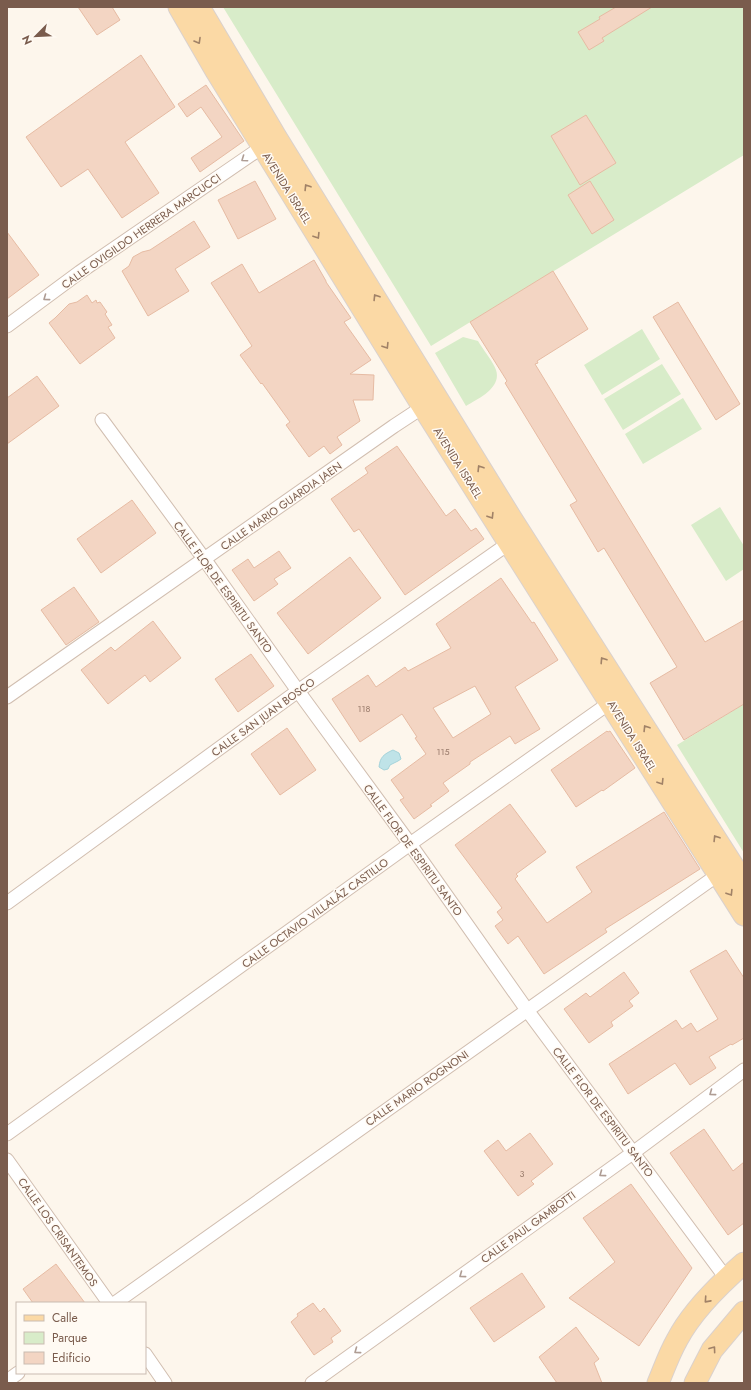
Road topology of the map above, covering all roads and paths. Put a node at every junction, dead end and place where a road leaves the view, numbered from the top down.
1 (179, 7) edge
2 (199, 7) edge
3 (269, 142) junction
4 (7, 326) edge
5 (430, 402) junction
6 (102, 420) dead end
7 (515, 539) junction
8 (204, 560) junction
9 (298, 691) junction
10 (7, 697) edge
11 (617, 698) junction
12 (410, 844) junction
13 (719, 874) junction
14 (744, 883) edge
15 (8, 899) edge
16 (744, 914) edge
17 (527, 1010) junction
18 (744, 1070) edge
19 (7, 1134) edge
20 (634, 1152) junction
21 (7, 1160) edge
22 (744, 1263) edge
23 (726, 1278) junction
24 (107, 1302) edge
25 (116, 1302) edge
26 (744, 1312) edge
27 (146, 1355) edge
28 (17, 1374) edge
29 (7, 1381) edge
30 (165, 1383) edge
31 (312, 1383) edge
32 (658, 1383) edge
33 (695, 1383) edge

1 -> 3 main road, AVENIDA ISRAEL
2 - 3 main road, AVENIDA ISRAEL
3 -> 4 street, CALLE OVIGILDO HERRERA MARCUCCI
3 - 5 main road, AVENIDA ISRAEL
5 - 7 main road, AVENIDA ISRAEL
5 - 8 street, CALLE MARIO GUARDIA JAEN
6 - 8 street, CALLE FLOR DE ESPIRITU SANTO
7 - 9 street, CALLE SAN JUAN BOSCO
7 - 11 main road, AVENIDA ISRAEL
8 - 9 street, CALLE FLOR DE ESPIRITU SANTO
8 - 10 street, CALLE MARIO GUARDIA JAEN
9 - 12 street, CALLE FLOR DE ESPIRITU SANTO
9 - 15 street, CALLE SAN JUAN BOSCO
11 - 12 street, CALLE OCTAVIO VILLALÁZ CASTILLO
11 -> 13 main road, AVENIDA ISRAEL
14 -> 11 main road, AVENIDA ISRAEL
12 - 17 street, CALLE FLOR DE ESPIRITU SANTO
12 - 19 street, CALLE OCTAVIO VILLALÁZ CASTILLO
13 -> 16 main road, AVENIDA ISRAEL
13 - 17 street, CALLE MARIO ROGNONI
17 - 20 street, CALLE FLOR DE ESPIRITU SANTO
17 - 25 street, CALLE MARIO ROGNONI
18 -> 20 street, CALLE PAUL GAMBOTTI
20 - 23 street, CALLE FLOR DE ESPIRITU SANTO
20 -> 31 street, CALLE PAUL GAMBOTTI
21 - 24 street, CALLE LOS CRISANTEMOS
22 - 23 main road
23 -> 32 main road
33 -> 26 main road
27 - 30 street
28 - 29 street

